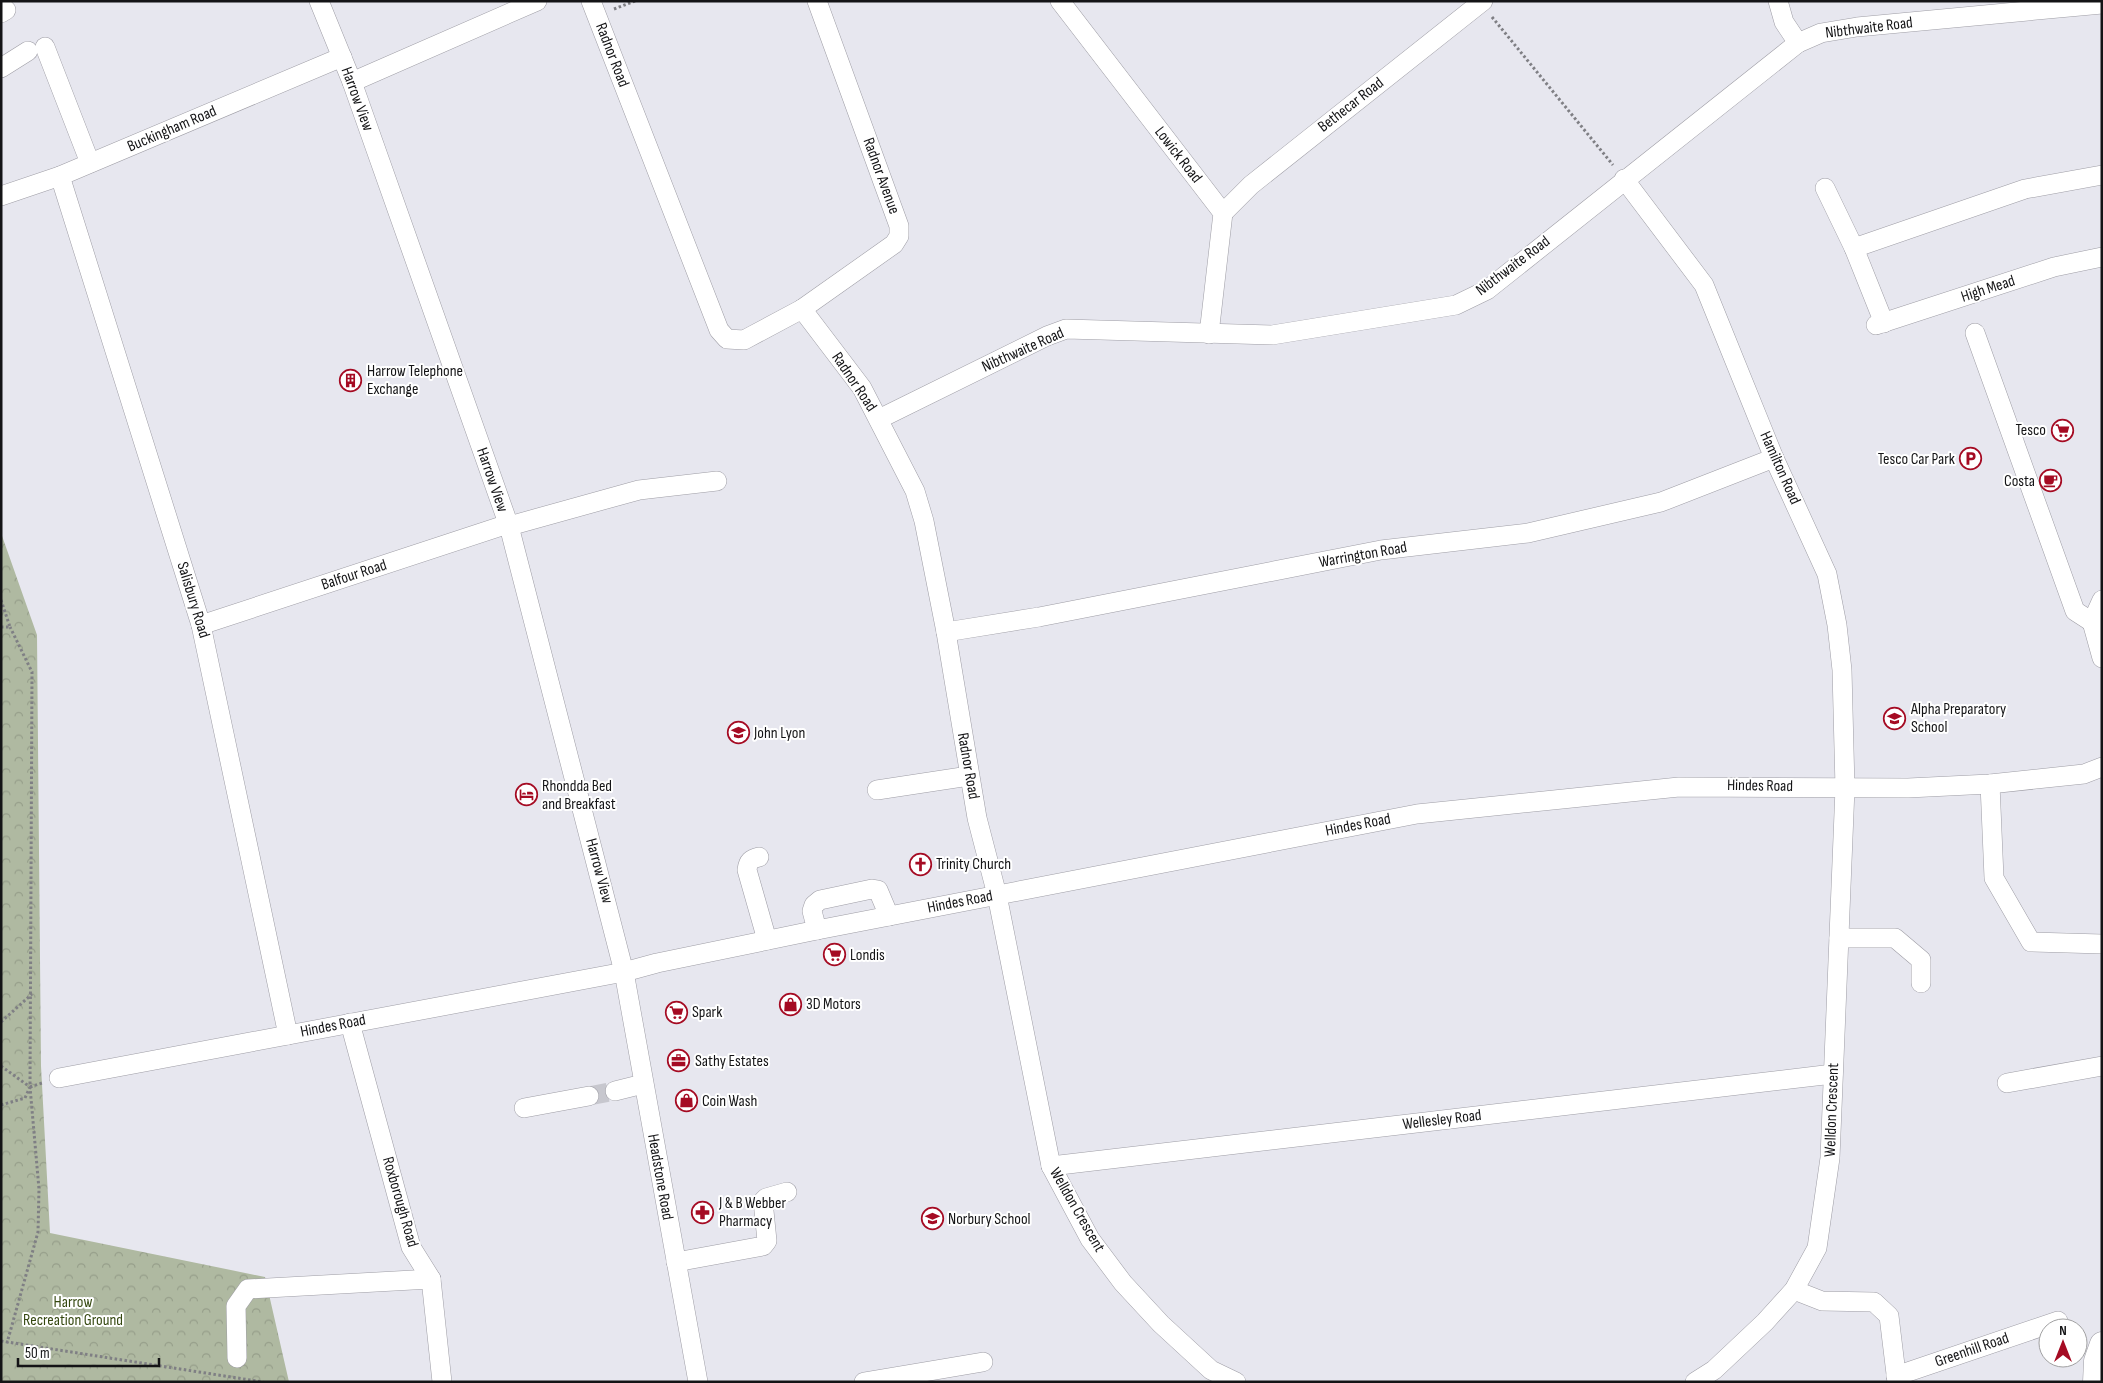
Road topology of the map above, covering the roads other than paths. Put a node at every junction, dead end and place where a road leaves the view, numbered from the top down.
1 (319, 1) edge
2 (537, 1) edge
3 (817, 1) edge
4 (1060, 1) edge
5 (1778, 1) edge
6 (1481, 2) edge
7 (2102, 4) edge
8 (594, 8) edge
9 (1798, 43) junction
10 (342, 57) junction
11 (1, 68) edge
12 (352, 82) junction
13 (90, 163) junction
14 (2102, 175) edge
15 (60, 176) junction
16 (1624, 179) junction
17 (1825, 188) dead end
18 (1, 196) edge
19 (1223, 212) junction
20 (1854, 248) junction
21 (2102, 257) edge
22 (802, 309) junction
23 (1975, 333) dead end
24 (1209, 334) junction
25 (879, 419) junction
26 (1774, 458) junction
27 (717, 482) dead end
28 (508, 525) junction
29 (2102, 600) edge
30 (2092, 622) junction
31 (201, 625) junction
32 (946, 632) junction
33 (2102, 658) edge
34 (2102, 767) edge
35 (969, 776) junction
36 (1990, 784) junction
37 (1845, 788) junction
38 (877, 790) dead end
39 (759, 857) dead end
40 (997, 895) junction
41 (889, 916) junction
42 (817, 930) junction
43 (1839, 938) junction
44 (767, 940) junction
45 (2102, 944) edge
46 (616, 974) junction
47 (1921, 983) dead end
48 (350, 1023) junction
49 (288, 1034) junction
50 (2102, 1066) edge
51 (1833, 1074) junction
52 (59, 1078) dead end
53 (2007, 1083) dead end
54 (643, 1084) junction
55 (615, 1091) tunnel mouth
56 (589, 1096) tunnel mouth
57 (524, 1108) dead end
58 (1051, 1166) junction
59 (787, 1192) dead end
60 (676, 1262) junction
61 (431, 1279) junction
62 (1794, 1290) junction
63 (2038, 1327) edge
64 (2102, 1344) edge
65 (237, 1358) dead end
66 (983, 1362) dead end
67 (1208, 1376) edge
68 (1716, 1376) edge
69 (921, 1377) edge
70 (1897, 1379) edge
71 (442, 1382) edge
72 (698, 1382) edge
73 (864, 1382) edge
74 (1236, 1382) edge
75 (1694, 1382) edge
76 (2095, 1382) edge

1 - 10 street, Harrow View
2 - 12 street
3 - 22 street, Radnor Avenue
4 - 19 street, Lowick Road
5 - 9 street
6 - 19 street, Bethecar Road
7 - 9 street, Nibthwaite Road
8 - 22 street, Radnor Road
9 - 16 street, Nibthwaite Road
10 - 12 street, Harrow View
10 - 13 street, Buckingham Road
11 - 13 street
12 - 28 street, Harrow View
13 - 15 street, Buckingham Road
14 - 20 street
15 - 18 street, Buckingham Road
15 - 31 street, Salisbury Road
16 - 24 street, Nibthwaite Road
16 - 26 street, Hamilton Road
17 - 20 street
19 - 24 street
20 - 21 street, High Mead
22 - 25 street, Radnor Road
23 - 30 street
24 - 25 street, Nibthwaite Road
25 - 32 street, Radnor Road
26 - 32 street, Warrington Road
26 - 37 street, Hamilton Road
27 - 28 street, Balfour Road
28 - 31 street, Balfour Road
28 - 46 street, Harrow View
29 - 30 street
30 - 33 street
31 - 49 street, Salisbury Road
32 - 35 street, Radnor Road
34 - 36 street, Hindes Road
35 - 38 street
35 - 40 street, Radnor Road
36 - 37 street, Hindes Road
36 - 45 street
37 - 40 street, Hindes Road
37 - 43 street, Welldon Crescent
39 - 44 street
40 - 41 street, Hindes Road
40 - 58 street, Welldon Crescent
41 - 42 street, Hindes Road
41 - 42 street
42 - 44 street, Hindes Road
43 - 47 street
43 - 51 street, Welldon Crescent
44 - 46 street, Hindes Road
46 - 48 street, Hindes Road
46 - 54 street, Headstone Road
48 - 49 street, Hindes Road
48 - 61 street, Roxborough Road
49 - 52 street, Hindes Road
50 - 53 street
51 - 58 street, Wellesley Road
51 - 62 street, Welldon Crescent
54 - 55 street
54 - 60 street, Headstone Road
56 - 57 street
58 - 67 street, Welldon Crescent
59 - 60 street
60 - 72 street, Headstone Road
61 - 65 street
61 - 71 street, Roxborough Road
62 - 68 street, Welldon Crescent
62 - 70 street, Greenhill Road
63 - 70 street, Greenhill Road
64 - 76 main road
66 - 69 street
67 - 74 street, Welldon Crescent
68 - 75 street, Welldon Crescent
69 - 73 street

